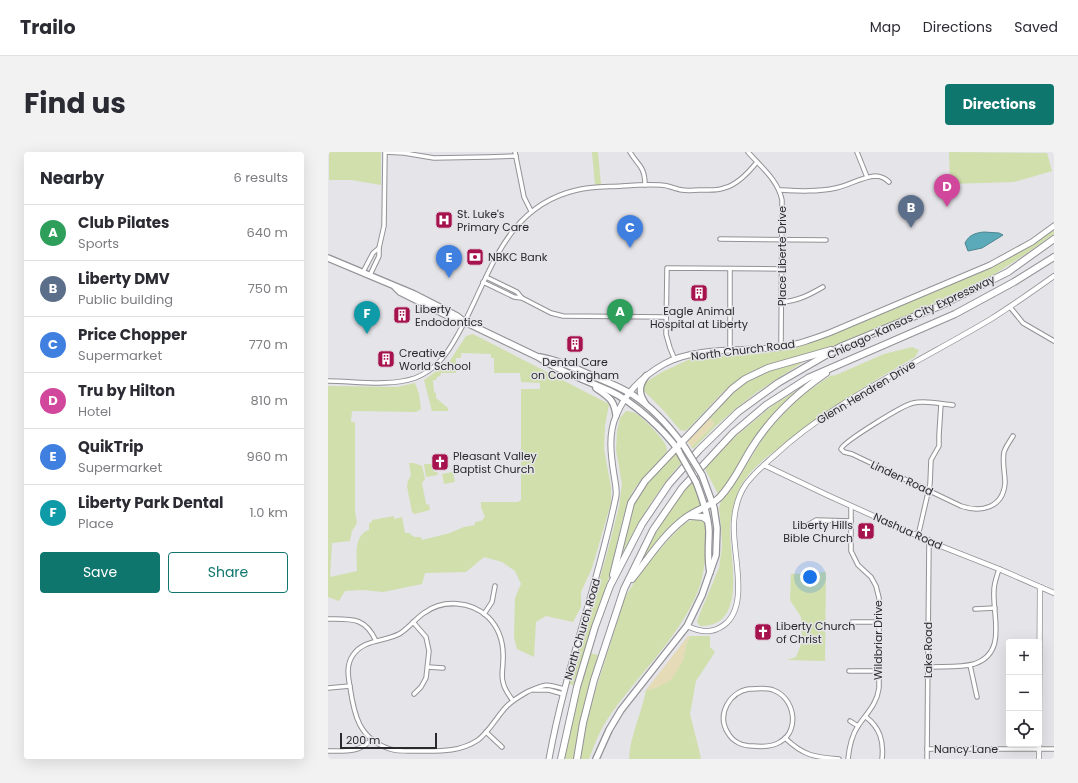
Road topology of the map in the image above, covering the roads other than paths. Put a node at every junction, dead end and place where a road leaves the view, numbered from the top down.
1 (386, 152) edge
2 (464, 152) edge
3 (630, 152) edge
4 (748, 152) edge
5 (857, 152) edge
6 (516, 154) edge
7 (464, 157) junction
8 (757, 162) junction
9 (867, 177) junction
10 (889, 182) dead end
11 (646, 185) junction
12 (780, 190) junction
13 (531, 211) junction
14 (1054, 226) edge
15 (720, 239) dead end
16 (782, 239) junction
17 (1054, 239) edge
18 (826, 240) dead end
19 (379, 248) junction
20 (1054, 257) edge
21 (328, 258) edge
22 (730, 269) junction
23 (782, 269) junction
24 (363, 272) junction
25 (370, 275) junction
26 (1054, 276) edge
27 (486, 277) junction
28 (483, 282) junction
29 (823, 287) dead end
30 (522, 298) junction
31 (781, 302) junction
32 (1010, 306) junction
33 (666, 317) junction
34 (465, 322) junction
35 (1053, 338) edge
36 (781, 347) junction
37 (840, 347) junction
38 (730, 351) junction
39 (538, 357) junction
40 (675, 360) junction
41 (840, 364) junction
42 (646, 376) junction
43 (328, 381) edge
44 (587, 382) junction
45 (629, 393) junction
46 (625, 400) junction
47 (941, 404) junction
48 (646, 405) junction
49 (953, 405) dead end
50 (616, 415) junction
51 (1013, 436) dead end
52 (683, 444) junction
53 (678, 450) junction
54 (764, 465) junction
55 (928, 490) junction
56 (713, 503) junction
57 (851, 506) junction
58 (704, 507) junction
59 (688, 517) junction
60 (707, 520) junction
61 (851, 521) junction
62 (806, 526) dead end
63 (918, 536) junction
64 (928, 540) junction
65 (999, 569) junction
66 (710, 572) junction
67 (495, 586) dead end
68 (610, 586) junction
69 (1040, 587) junction
70 (624, 589) junction
71 (1054, 593) edge
72 (995, 608) junction
73 (975, 609) dead end
74 (484, 614) junction
75 (328, 619) edge
76 (413, 622) junction
77 (852, 622) dead end
78 (879, 622) junction
79 (687, 626) junction
80 (376, 641) junction
81 (970, 665) junction
82 (428, 667) junction
83 (927, 667) junction
84 (443, 668) dead end
85 (879, 671) junction
86 (849, 672) dead end
87 (350, 686) junction
88 (328, 688) edge
89 (564, 692) junction
90 (414, 694) dead end
91 (977, 697) dead end
92 (513, 701) junction
93 (1039, 711) edge
94 (866, 717) junction
95 (850, 721) dead end
96 (858, 726) junction
97 (486, 732) junction
98 (785, 738) junction
99 (372, 740) junction
100 (1042, 746) edge
101 (502, 747) dead end
102 (1006, 747) edge
103 (1039, 747) edge
104 (1054, 748) edge
105 (927, 749) junction
106 (328, 751) edge
107 (549, 759) edge
108 (561, 759) edge
109 (577, 759) edge
110 (596, 759) edge
111 (839, 759) edge
112 (848, 759) edge
113 (882, 759) edge
114 (927, 759) edge
115 (1039, 759) edge

1 - 7 street
1 - 19 street
2 - 7 street
3 - 11 street
4 - 8 street, Place Liberte Drive
5 - 9 street
6 - 7 street
6 - 13 street
8 - 11 street
8 - 12 street, Place Liberte Drive
9 - 10 street
9 - 12 street
11 - 13 street
12 - 16 street, Place Liberte Drive
13 - 27 street
14 - 36 main road, North Church Road
15 - 16 street
16 - 18 street
16 - 23 street, Place Liberte Drive
17 - 37 highway, Chicago-Kansas City Expressway
19 - 24 street
19 - 25 street
20 - 41 highway, Chicago-Kansas City Expressway
21 - 24 main road
22 - 23 street
22 - 33 street
22 - 38 street
23 - 31 street, Place Liberte Drive
24 - 25 main road
25 - 34 main road
26 - 32 street, Glenn Hendren Drive
27 - 28 street
27 - 30 street
28 - 30 street
28 - 34 street
29 - 31 street
30 - 33 street
31 - 36 street, Place Liberte Drive
32 - 35 street
32 - 54 street, Glenn Hendren Drive
33 - 40 street
34 - 39 main road
34 - 43 street
36 - 38 main road, North Church Road
37 - 52 highway
37 - 68 highway, Chicago-Kansas City Expressway
38 - 40 main road, North Church Road
39 - 44 main road
39 - 45 main road
40 - 42 main road, North Church Road
41 - 56 highway
41 - 70 highway, Chicago-Kansas City Expressway
42 - 45 main road, North Church Road
42 - 48 main road
44 - 46 main road
44 - 50 main road
45 - 46 main road, North Church Road
45 - 48 main road
46 - 50 main road, North Church Road
46 - 53 main road
47 - 49 street
47 - 55 street
47 - 55 street, Linden Road
48 - 52 main road
50 - 89 main road, North Church Road
51 - 55 street, Linden Road
52 - 53 highway
52 - 56 main road, bridge
53 - 58 main road, bridge
53 - 68 highway
54 - 57 street, Nashua Road
54 - 79 street, Glenn Hendren Drive
55 - 63 street
56 - 58 highway
56 - 66 main road
57 - 61 street, Wildbriar Drive
57 - 63 street, Nashua Road
58 - 59 highway
58 - 60 main road
59 - 60 highway
59 - 70 highway
60 - 66 main road
61 - 62 street
61 - 78 street, Wildbriar Drive
63 - 64 street, Nashua Road
64 - 65 street, Nashua Road
64 - 83 street, Lake Road
65 - 69 street, Nashua Road
65 - 72 street
66 - 79 main road
67 - 74 street
68 - 108 highway, Chicago-Kansas City Expressway
69 - 71 street, Nashua Road
69 - 93 street
70 - 109 highway, Chicago-Kansas City Expressway
72 - 73 street
72 - 81 street
74 - 76 street
74 - 92 street
75 - 80 street
76 - 80 street
76 - 82 street
77 - 78 street
78 - 85 street, Wildbriar Drive
79 - 110 main road
80 - 87 street
81 - 83 street
81 - 91 street
82 - 84 street
82 - 90 street
83 - 105 street, Lake Road
85 - 86 street
85 - 94 street, Wildbriar Drive
87 - 88 street
87 - 99 street
89 - 92 street
89 - 107 main road, North Church Road
92 - 97 street
94 - 96 street, Wildbriar Drive
94 - 113 street
95 - 96 street
96 - 112 street
97 - 99 street
97 - 101 street
98 - 98 street
98 - 111 street
99 - 106 street
100 - 104 street, Nancy Lane
102 - 105 street, Nancy Lane
103 - 115 street
105 - 114 street, Lake Road

